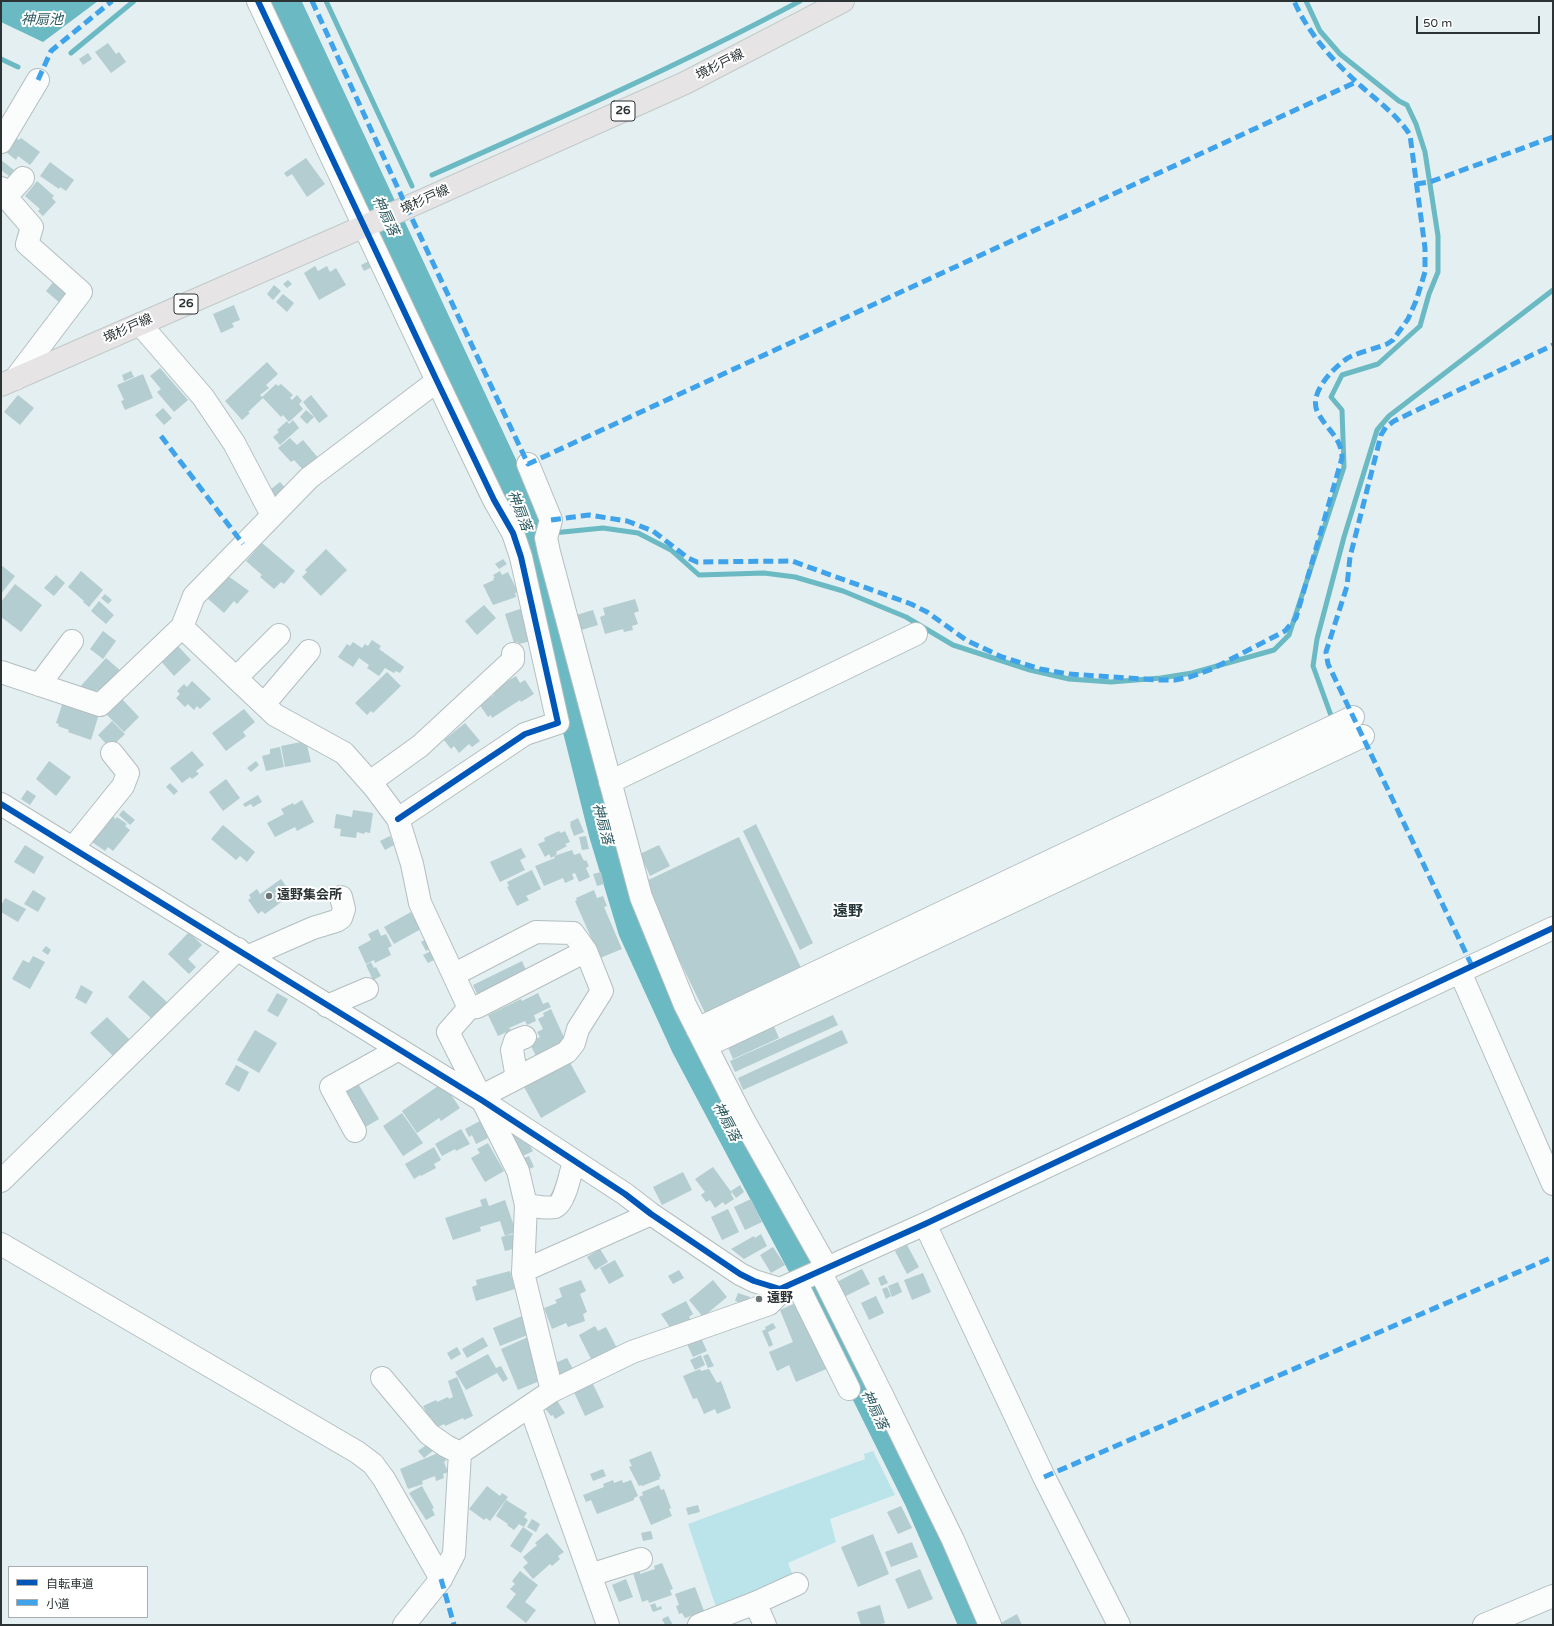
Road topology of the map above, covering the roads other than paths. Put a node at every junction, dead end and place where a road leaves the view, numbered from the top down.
1 (258, 1) edge
2 (843, 1) edge
3 (38, 80) dead end
4 (1, 142) edge
5 (23, 178) dead end
6 (4, 193) edge
7 (367, 225) junction
8 (140, 324) junction
9 (437, 381) junction
10 (8, 382) edge
11 (528, 464) dead end
12 (272, 515) junction
13 (549, 552) junction
14 (521, 557) junction
15 (182, 627) junction
16 (916, 634) dead end
17 (279, 635) dead end
18 (72, 641) dead end
19 (309, 651) dead end
20 (513, 654) dead end
21 (1, 672) edge
22 (236, 678) junction
23 (39, 685) junction
24 (264, 704) junction
25 (1353, 717) dead end
26 (1362, 736) dead end
27 (112, 753) dead end
28 (370, 782) junction
29 (610, 782) junction
30 (1, 804) edge
31 (398, 819) junction
32 (74, 848) junction
33 (342, 897) dead end
34 (1553, 928) edge
35 (586, 951) junction
36 (243, 953) junction
37 (1460, 972) junction
38 (455, 974) junction
39 (367, 989) dead end
40 (327, 1006) junction
41 (469, 1008) junction
42 (525, 1037) dead end
43 (701, 1038) junction
44 (399, 1049) junction
45 (517, 1078) junction
46 (483, 1101) junction
47 (355, 1131) dead end
48 (574, 1160) junction
49 (1, 1181) edge
50 (1553, 1184) edge
51 (526, 1205) junction
52 (651, 1214) junction
53 (925, 1224) junction
54 (1, 1244) edge
55 (823, 1269) junction
56 (523, 1271) junction
57 (788, 1285) junction
58 (382, 1378) dead end
59 (849, 1389) dead end
60 (552, 1391) junction
61 (530, 1406) junction
62 (460, 1453) junction
63 (641, 1559) dead end
64 (590, 1575) junction
65 (441, 1579) junction
66 (797, 1584) dead end
67 (1553, 1596) edge
68 (756, 1603) junction
69 (404, 1625) edge
70 (608, 1625) edge
71 (698, 1625) edge
72 (765, 1625) edge
73 (990, 1625) edge
74 (1119, 1625) edge
75 (1484, 1625) edge

1 - 7 street
2 - 7 main road, 境杉戸線 / 26
3 - 4 street
5 - 6 street
6 - 10 street
7 - 8 main road, 境杉戸線 / 26
7 - 9 street
8 - 10 main road, 境杉戸線 / 26
8 - 12 street
9 - 12 street
9 - 14 street
11 - 13 street
12 - 15 street
13 - 14 street
13 - 29 street
14 - 31 street
15 - 22 street
15 - 23 street
16 - 29 street
17 - 22 street
18 - 23 street
19 - 24 street
20 - 28 street
21 - 23 street
22 - 24 street
24 - 28 street
25 - 43 street
26 - 43 street
27 - 32 street
28 - 31 street
29 - 43 street
30 - 32 street
31 - 38 street
32 - 36 street
33 - 36 street
34 - 37 street
35 - 38 street
35 - 41 street
35 - 45 street
36 - 40 street
36 - 49 street
37 - 50 street
37 - 53 street
38 - 41 street
39 - 40 street
40 - 44 street
41 - 46 street
42 - 45 street
43 - 55 street
44 - 46 street
44 - 47 street
45 - 46 street
46 - 48 street
46 - 51 street
48 - 51 street
48 - 52 street
51 - 56 street
52 - 56 street
52 - 57 street
53 - 55 street
53 - 74 street
54 - 65 street
55 - 57 street
55 - 73 street
56 - 60 street
57 - 59 street
57 - 60 street
58 - 62 street
60 - 61 street
61 - 62 street
61 - 64 street
62 - 65 street
63 - 64 street
64 - 70 street
65 - 69 street
66 - 68 street
67 - 75 street
68 - 71 street
68 - 72 street

